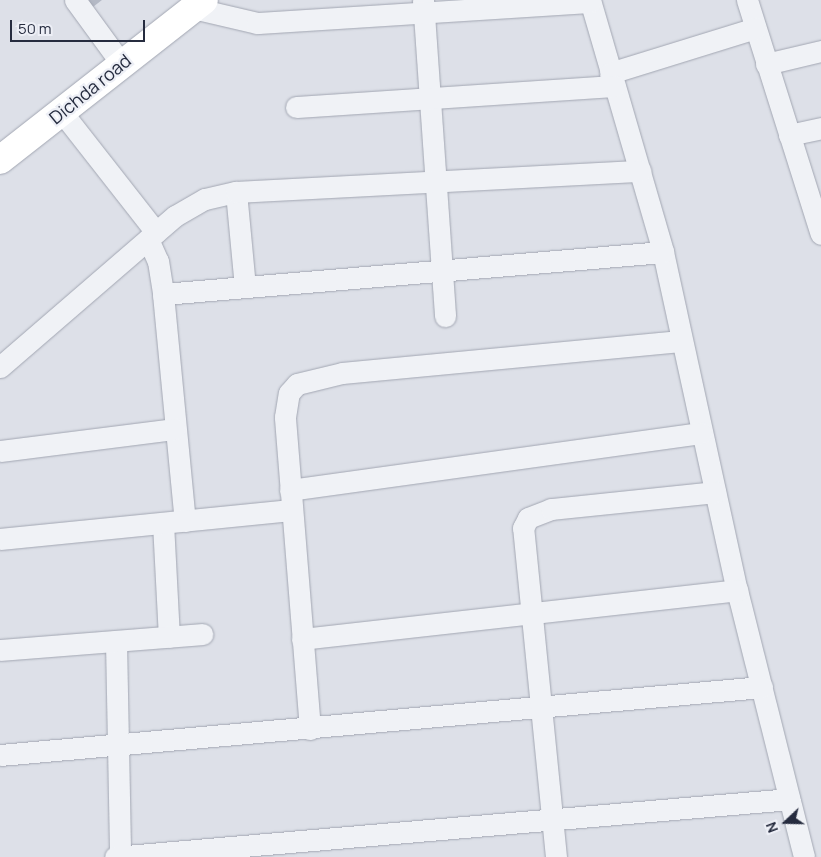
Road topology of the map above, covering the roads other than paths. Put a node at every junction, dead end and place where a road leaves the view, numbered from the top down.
1 (75, 0) edge
2 (747, 0) edge
3 (590, 1) edge
4 (189, 6) edge
5 (423, 7) edge
6 (755, 28) junction
7 (821, 52) edge
8 (121, 64) junction
9 (766, 64) junction
10 (612, 79) junction
11 (430, 101) junction
12 (296, 107) dead end
13 (61, 111) junction
14 (821, 128) edge
15 (789, 134) junction
16 (0, 160) edge
17 (640, 171) junction
18 (436, 183) junction
19 (236, 192) junction
20 (819, 224) edge
21 (152, 236) junction
22 (663, 252) junction
23 (442, 268) junction
24 (245, 287) junction
25 (163, 294) junction
26 (445, 316) dead end
27 (680, 341) junction
28 (0, 367) edge
29 (176, 429) junction
30 (701, 433) junction
31 (0, 451) edge
32 (715, 492) junction
33 (291, 500) junction
34 (184, 521) junction
35 (163, 523) junction
36 (0, 539) edge
37 (737, 590) junction
38 (530, 610) junction
39 (202, 634) dead end
40 (169, 637) junction
41 (302, 639) junction
42 (116, 641) junction
43 (0, 650) edge
44 (762, 687) junction
45 (542, 707) junction
46 (310, 729) junction
47 (116, 747) junction
48 (0, 756) edge
49 (790, 798) junction
50 (552, 819) junction
51 (115, 857) edge
52 (120, 857) edge
53 (556, 857) edge
54 (804, 857) edge

1 - 8 street
2 - 6 street
3 - 5 street
3 - 10 street
4 - 5 street
4 - 8 main road, Dichda road
5 - 11 street
6 - 9 street
6 - 10 street
7 - 9 street
8 - 13 main road, Dichda road
9 - 15 street
10 - 11 street
10 - 17 street
11 - 12 street
11 - 18 street
13 - 16 main road, Dichda road
13 - 21 street
14 - 15 street
15 - 20 street
17 - 18 street
17 - 22 street
18 - 19 street
18 - 23 street
19 - 21 street
19 - 24 street
21 - 25 street
21 - 28 street
22 - 23 street
22 - 27 street
23 - 24 street
23 - 26 street
24 - 25 street
25 - 29 street
27 - 30 street
27 - 33 street
29 - 31 street
29 - 34 street
30 - 32 street
30 - 33 street
32 - 37 street
32 - 38 street
33 - 34 street
33 - 41 street
34 - 35 street
35 - 36 street
35 - 40 street
37 - 38 street
37 - 44 street
38 - 41 street
38 - 45 street
39 - 40 street
40 - 42 street
41 - 46 street
42 - 43 street
42 - 47 street
44 - 45 street
44 - 49 street
45 - 46 street
45 - 50 street
46 - 47 street
47 - 48 street
47 - 52 street
49 - 50 street
49 - 54 street
50 - 52 street
50 - 53 street
51 - 52 street

